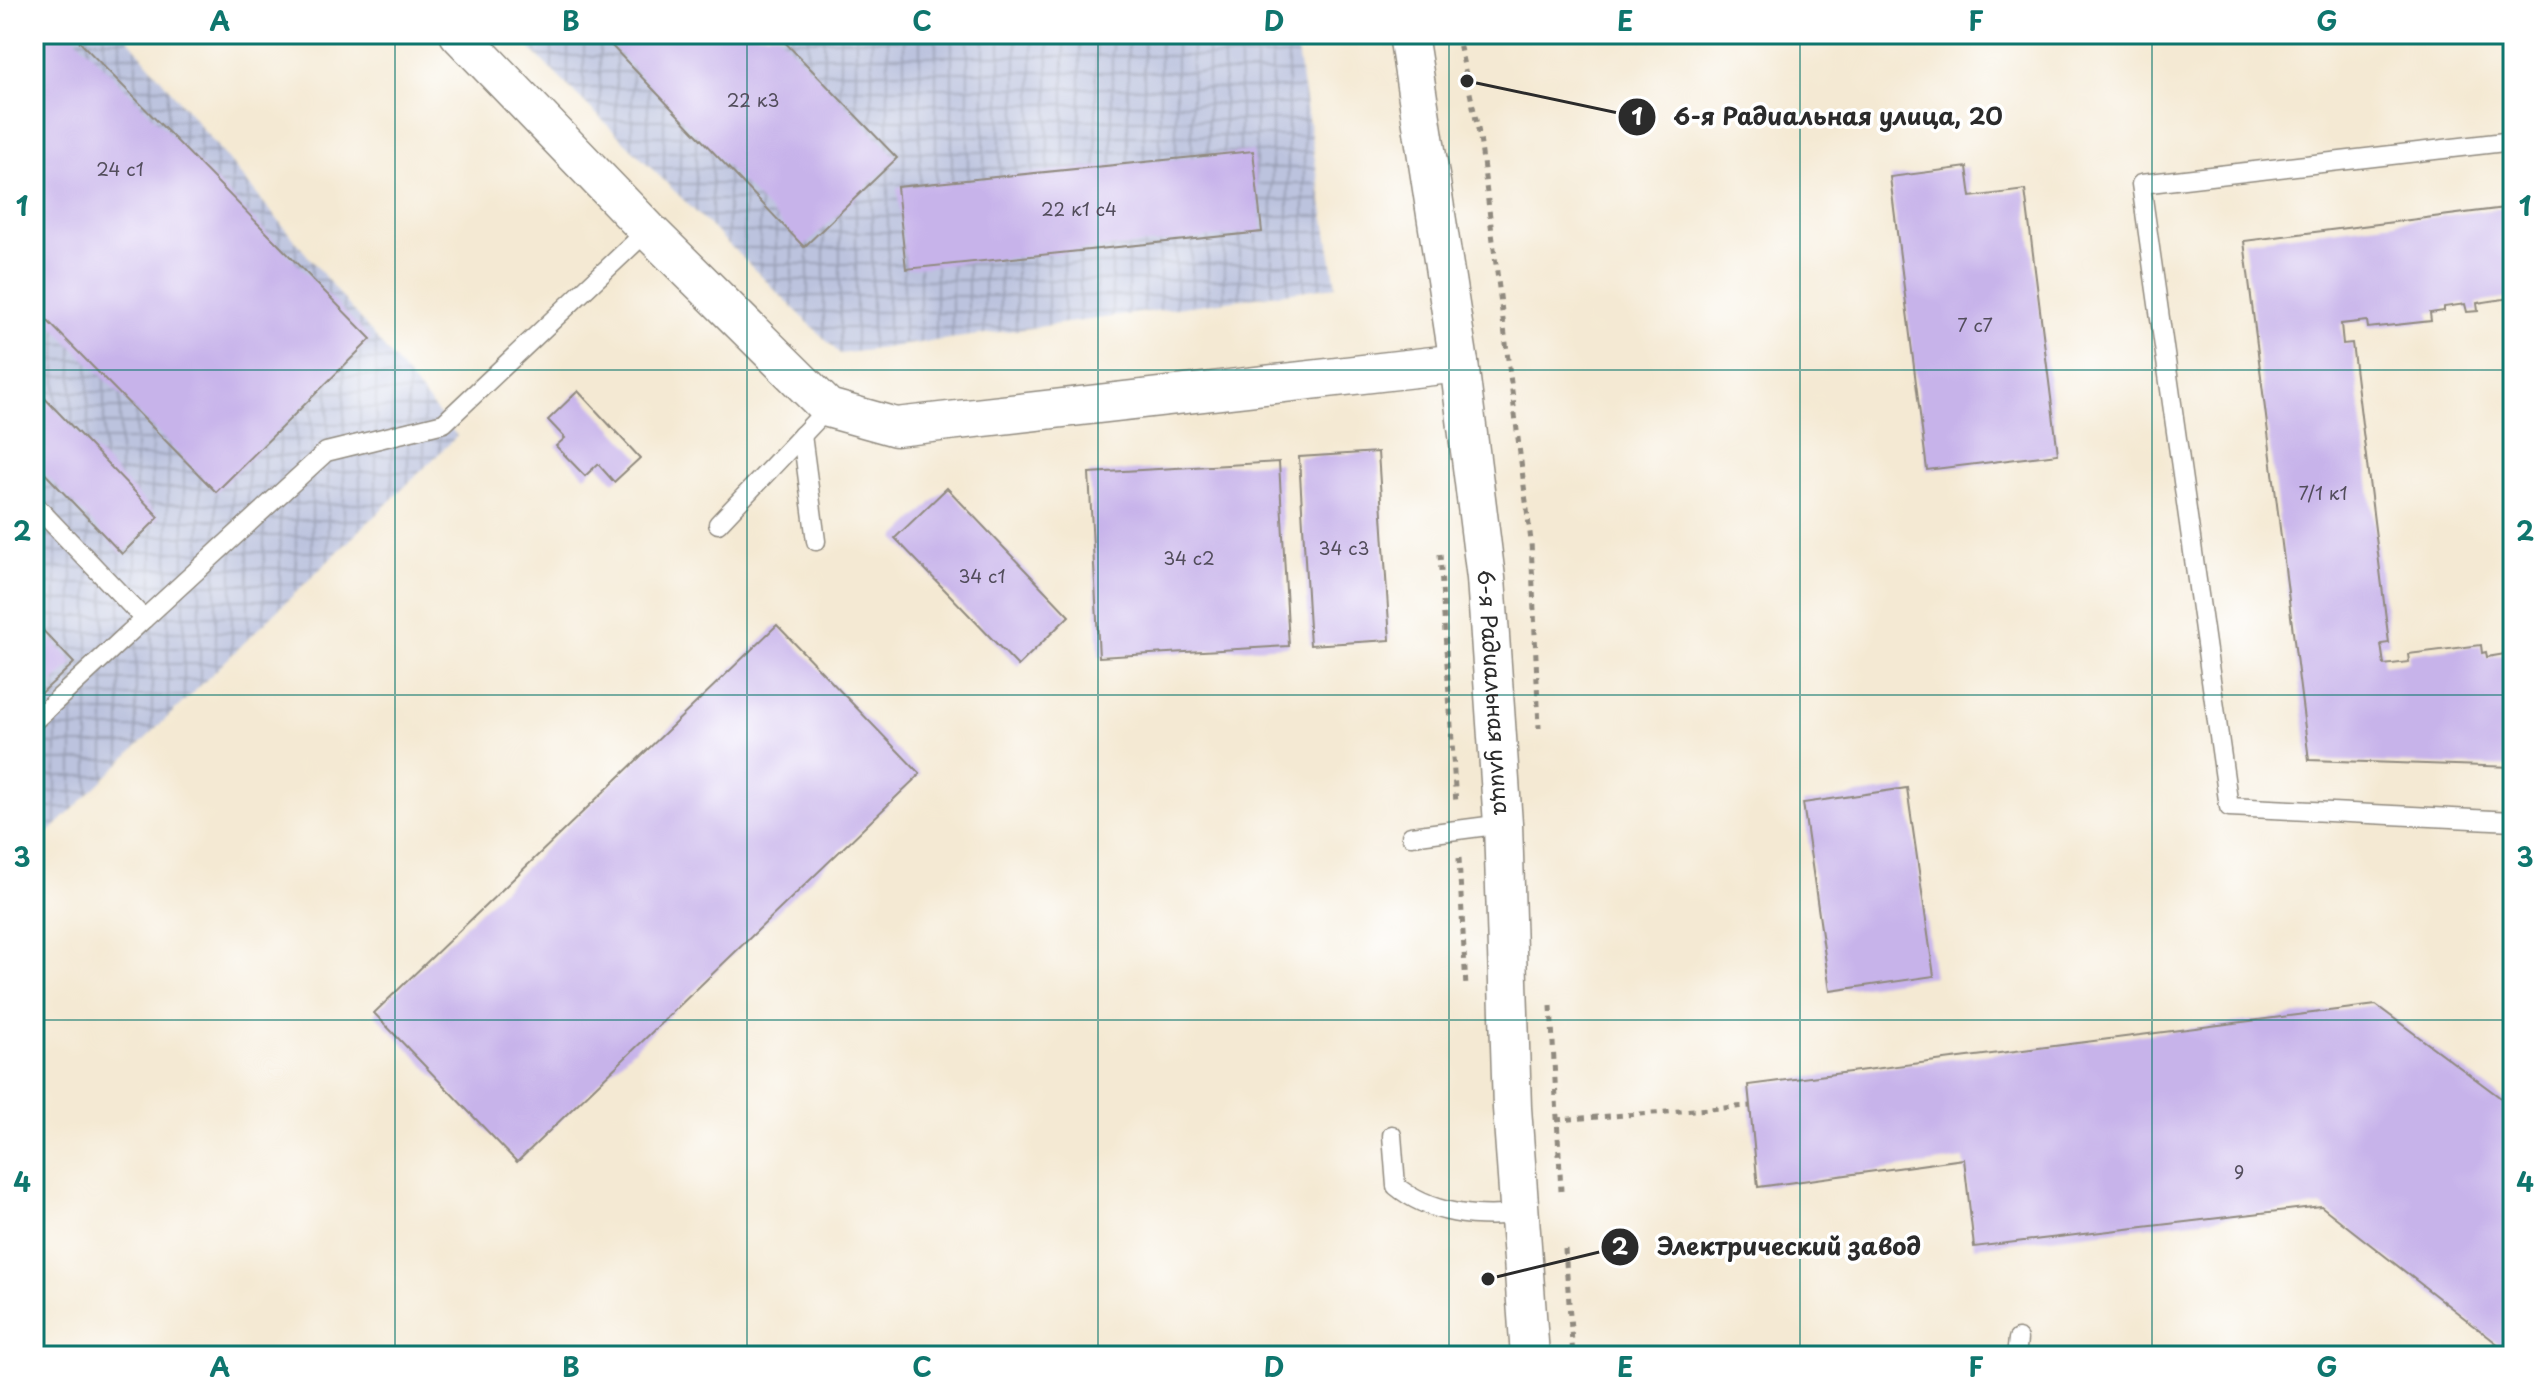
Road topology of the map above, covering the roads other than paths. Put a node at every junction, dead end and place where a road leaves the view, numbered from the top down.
1 (459, 34) edge
2 (1408, 34) edge
3 (2513, 141) edge
4 (648, 230) junction
5 (1459, 363) junction
6 (828, 408) junction
7 (802, 435) junction
8 (34, 504) edge
9 (718, 524) dead end
10 (816, 541) dead end
11 (144, 619) junction
12 (34, 721) edge
13 (2513, 821) edge
14 (1503, 824) junction
15 (1411, 836) dead end
16 (1392, 1135) dead end
17 (1519, 1214) junction
18 (1530, 1356) edge

1 - 4 street
2 - 5 street, 6-я Радиальная улица
3 - 13 lane
4 - 6 street
4 - 11 lane
5 - 6 street
5 - 14 street, 6-я Радиальная улица
6 - 7 lane
7 - 9 lane
7 - 10 lane
8 - 11 lane
11 - 12 lane
14 - 15 lane
14 - 17 street, 6-я Радиальная улица
16 - 17 lane
17 - 18 street, 6-я Радиальная улица

